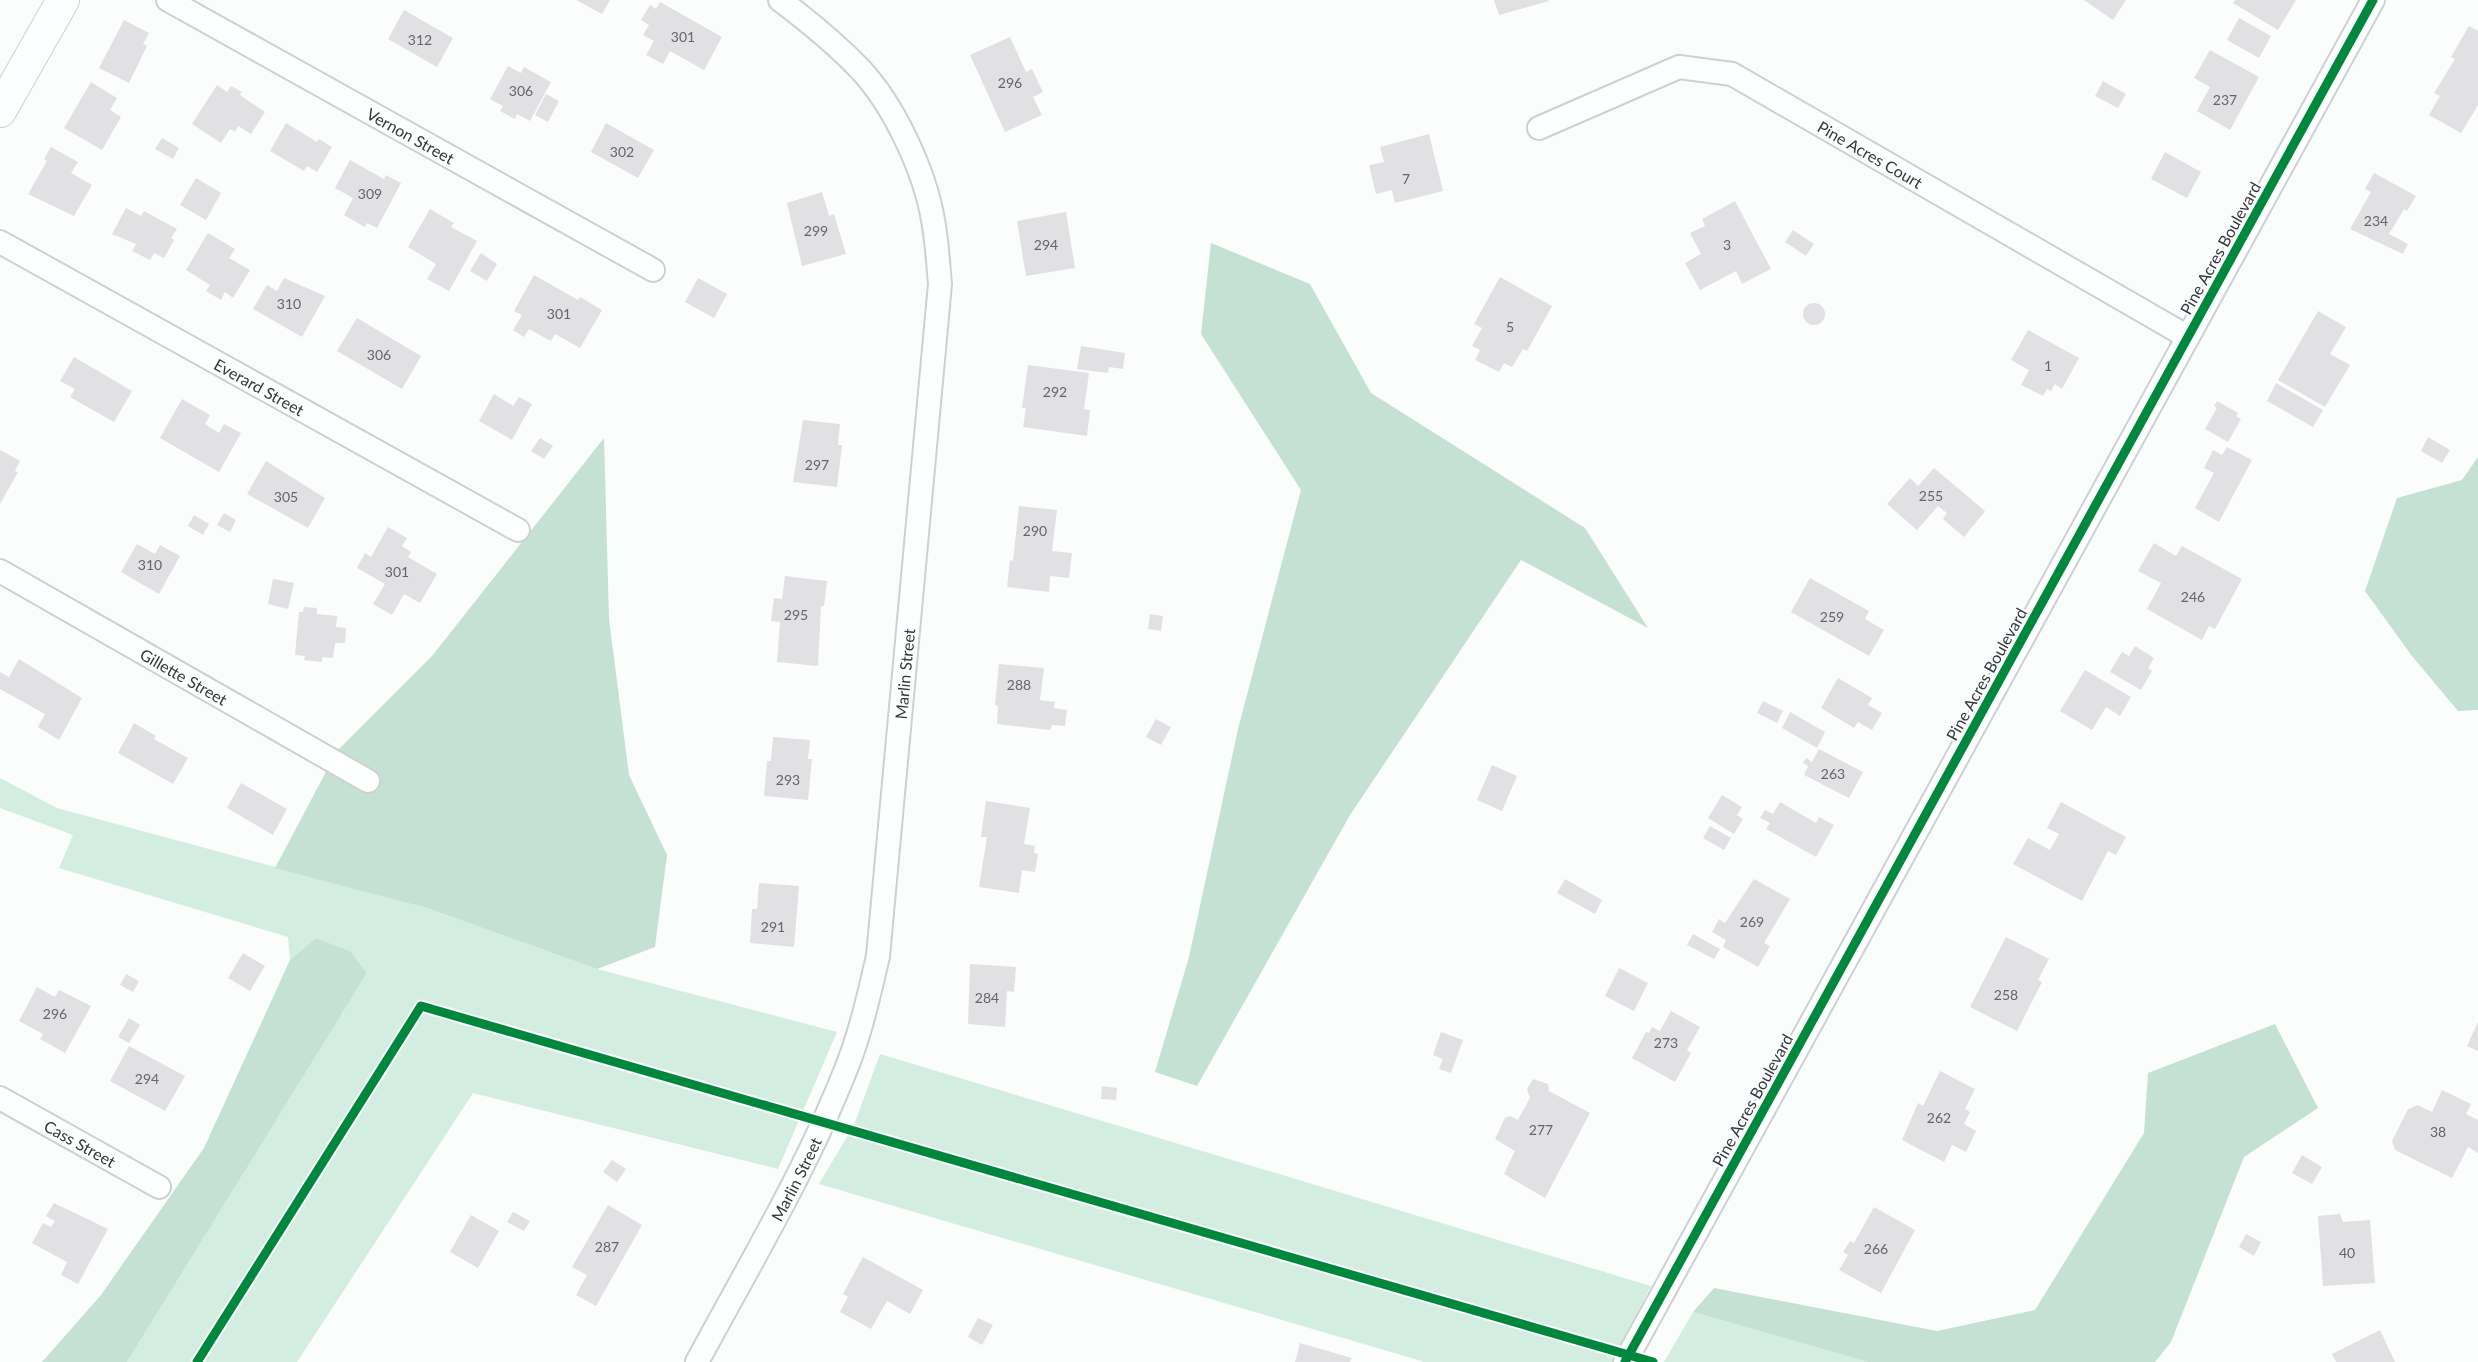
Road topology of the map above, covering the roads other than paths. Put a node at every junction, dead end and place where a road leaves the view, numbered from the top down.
1 (63, 0) edge
2 (168, 0) edge
3 (780, 0) edge
4 (2373, 0) edge
5 (0, 111) edge
6 (1539, 128) dead end
7 (0, 242) edge
8 (653, 270) dead end
9 (2188, 337) junction
10 (518, 530) dead end
11 (0, 571) edge
12 (368, 781) dead end
13 (0, 1098) edge
14 (159, 1187) dead end
15 (697, 1362) edge
16 (1625, 1362) edge

1 - 5 street
2 - 8 street, Vernon Street
3 - 15 street, Marlin Street
4 - 9 street, Pine Acres Boulevard
6 - 9 street, Pine Acres Court
7 - 10 street, Everard Street
9 - 16 street, Pine Acres Boulevard
11 - 12 street, Gillette Street
13 - 14 street, Cass Street

